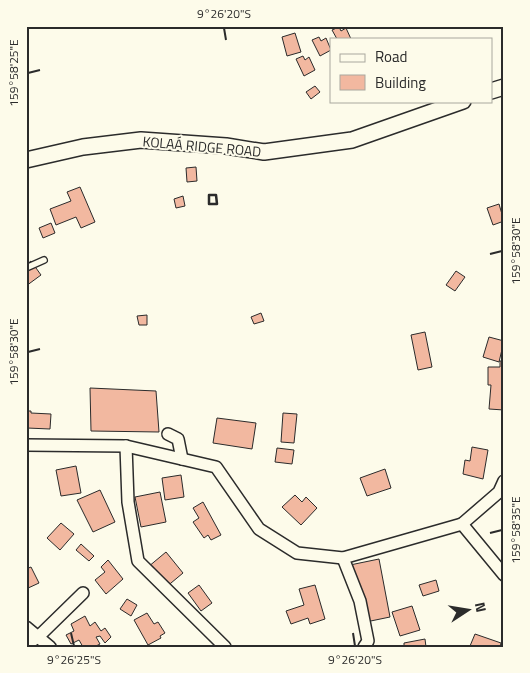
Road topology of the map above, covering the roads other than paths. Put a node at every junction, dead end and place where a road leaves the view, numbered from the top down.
1 (504, 87) edge
2 (492, 91) edge
3 (460, 102) edge
4 (26, 160) edge
5 (44, 260) dead end
6 (26, 268) edge
7 (168, 434) dead end
8 (26, 445) edge
9 (126, 446) junction
10 (182, 459) junction
11 (504, 482) edge
12 (462, 524) junction
13 (343, 558) junction
14 (504, 575) edge
15 (83, 593) dead end
16 (26, 627) edge
17 (38, 637) junction
18 (26, 645) edge
19 (50, 647) edge
20 (225, 647) edge
21 (364, 647) edge

1 - 2 street
3 - 4 street, KOLAÁ RIDGE ROAD
5 - 6 lane
7 - 10 street
8 - 9 street
9 - 10 street
9 - 20 street
10 - 13 street
11 - 12 street
12 - 13 street
12 - 14 street
13 - 21 street
15 - 17 street
16 - 17 street
17 - 18 street
17 - 19 street

